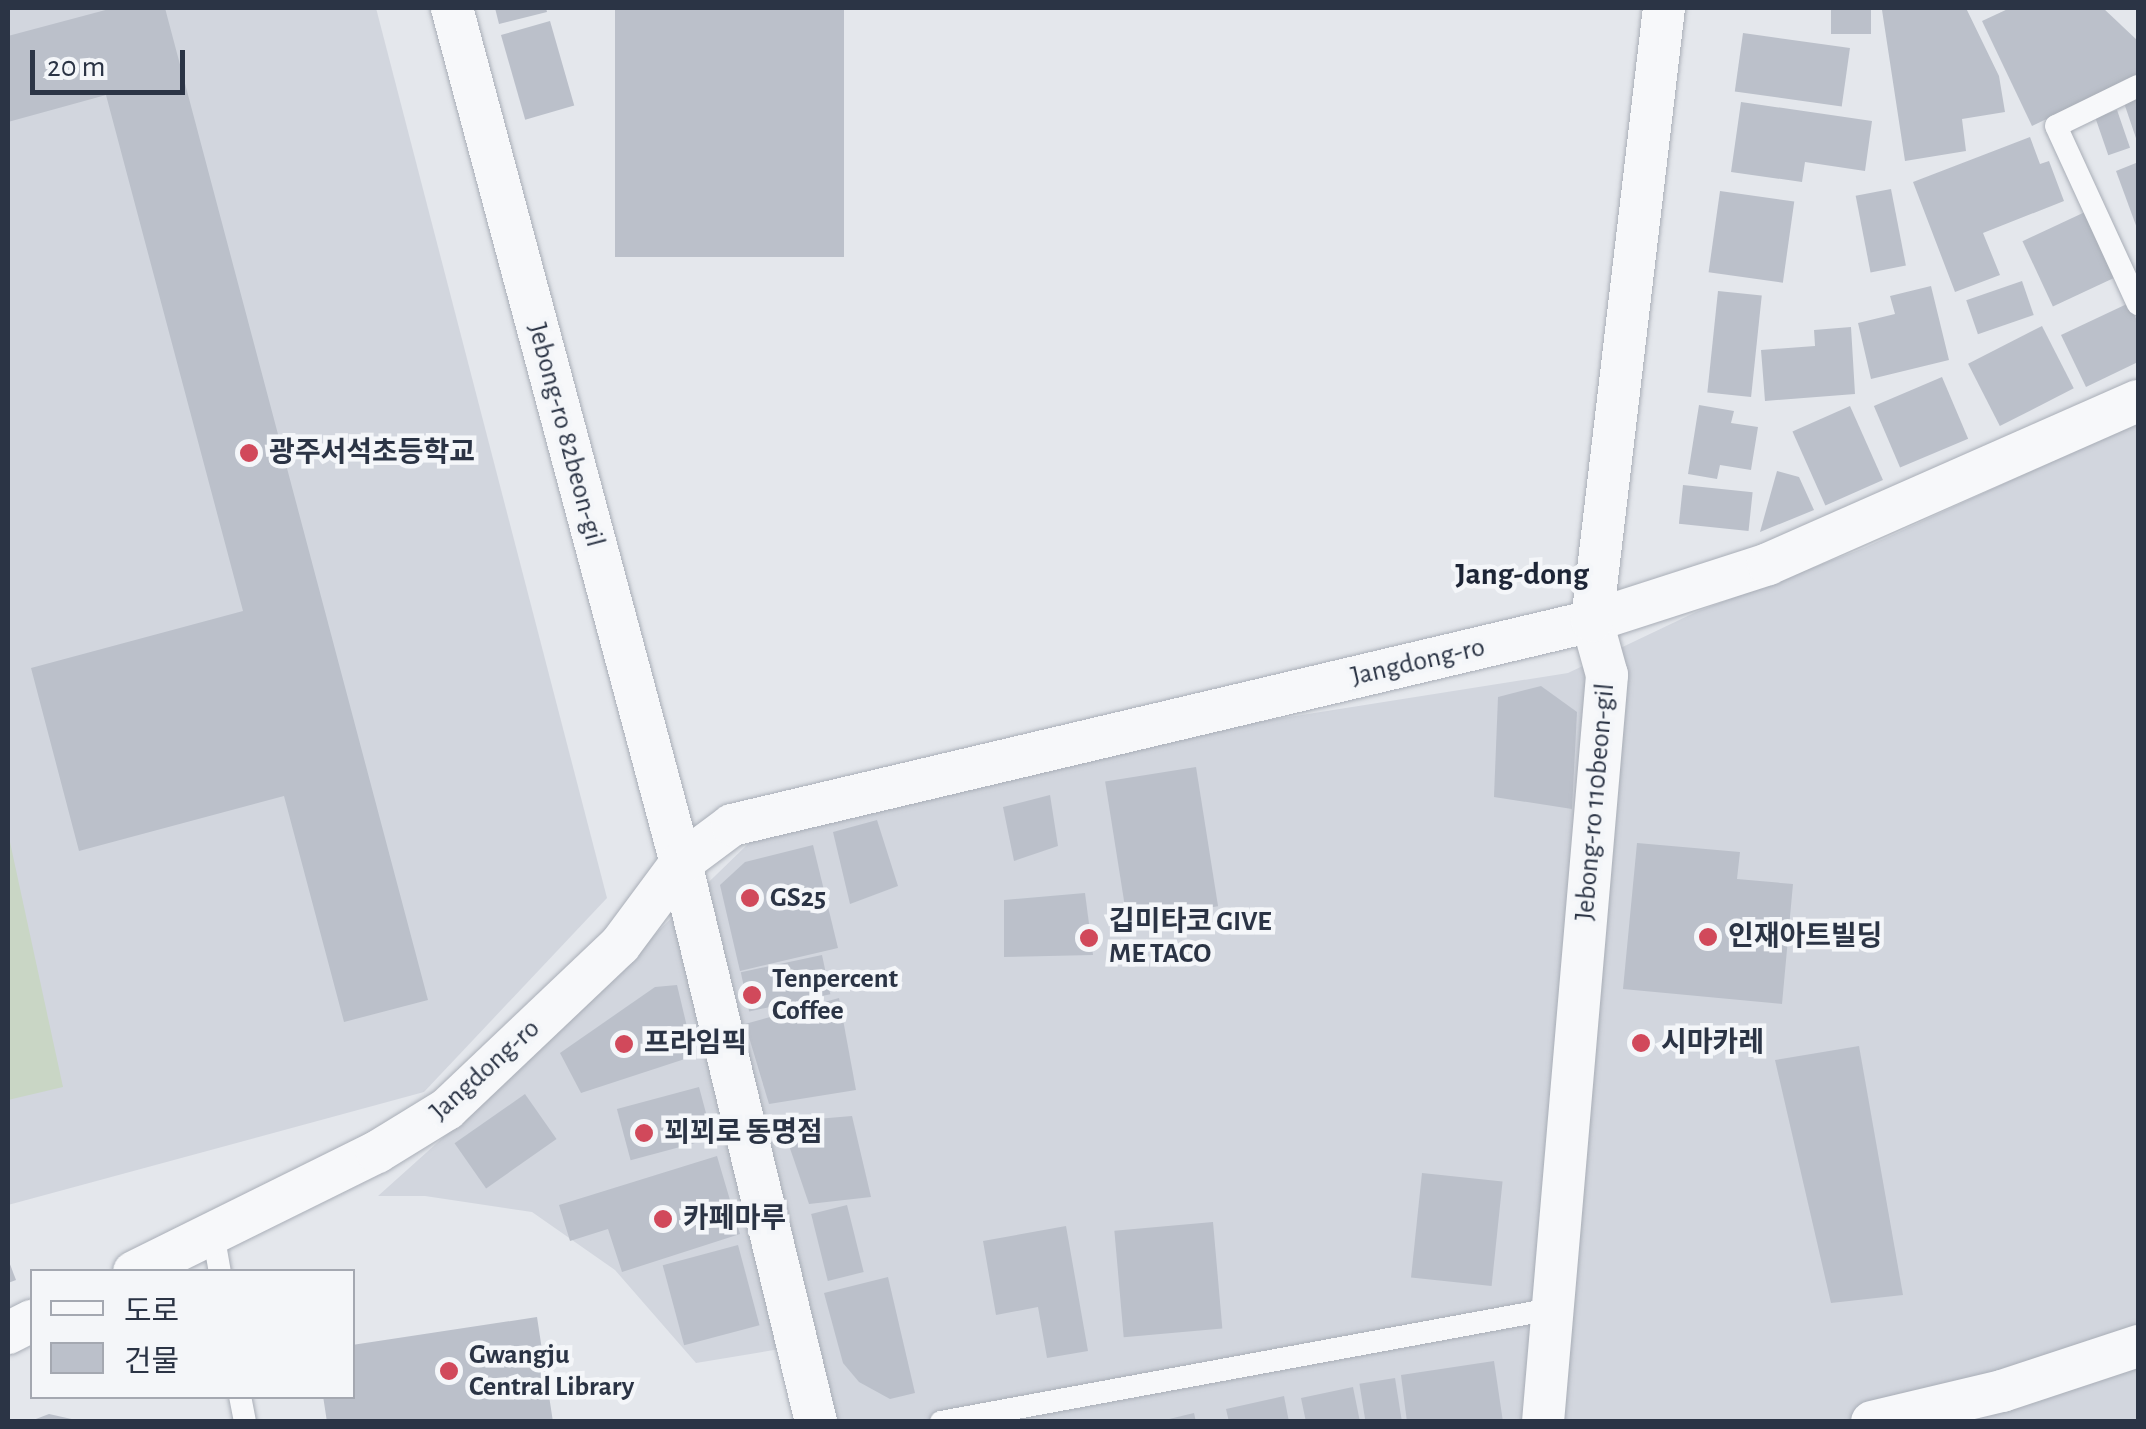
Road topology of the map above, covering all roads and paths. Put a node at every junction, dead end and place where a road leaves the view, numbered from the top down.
1 (452, 8) edge
2 (1664, 8) edge
3 (2138, 86) edge
4 (2138, 304) edge
5 (2138, 400) edge
6 (1592, 621) junction
7 (681, 863) junction
8 (216, 1252) edge
9 (146, 1269) edge
10 (1551, 1309) junction
11 (2138, 1346) edge
12 (816, 1422) edge
13 (941, 1422) edge
14 (1543, 1422) edge
15 (1872, 1422) edge

1 - 7 street, Jebong-ro 82beon-gil
2 - 6 street, Jebong-ro 110beon-gil
3 - 4 lane
5 - 6 street, Jangdong-ro
6 - 7 street, Jangdong-ro
6 - 10 street, Jebong-ro 110beon-gil
7 - 8 street, Jangdong-ro
7 - 12 street
8 - 9 street, Jangdong-ro
10 - 13 lane
10 - 14 street, Jebong-ro 110beon-gil
11 - 15 street

